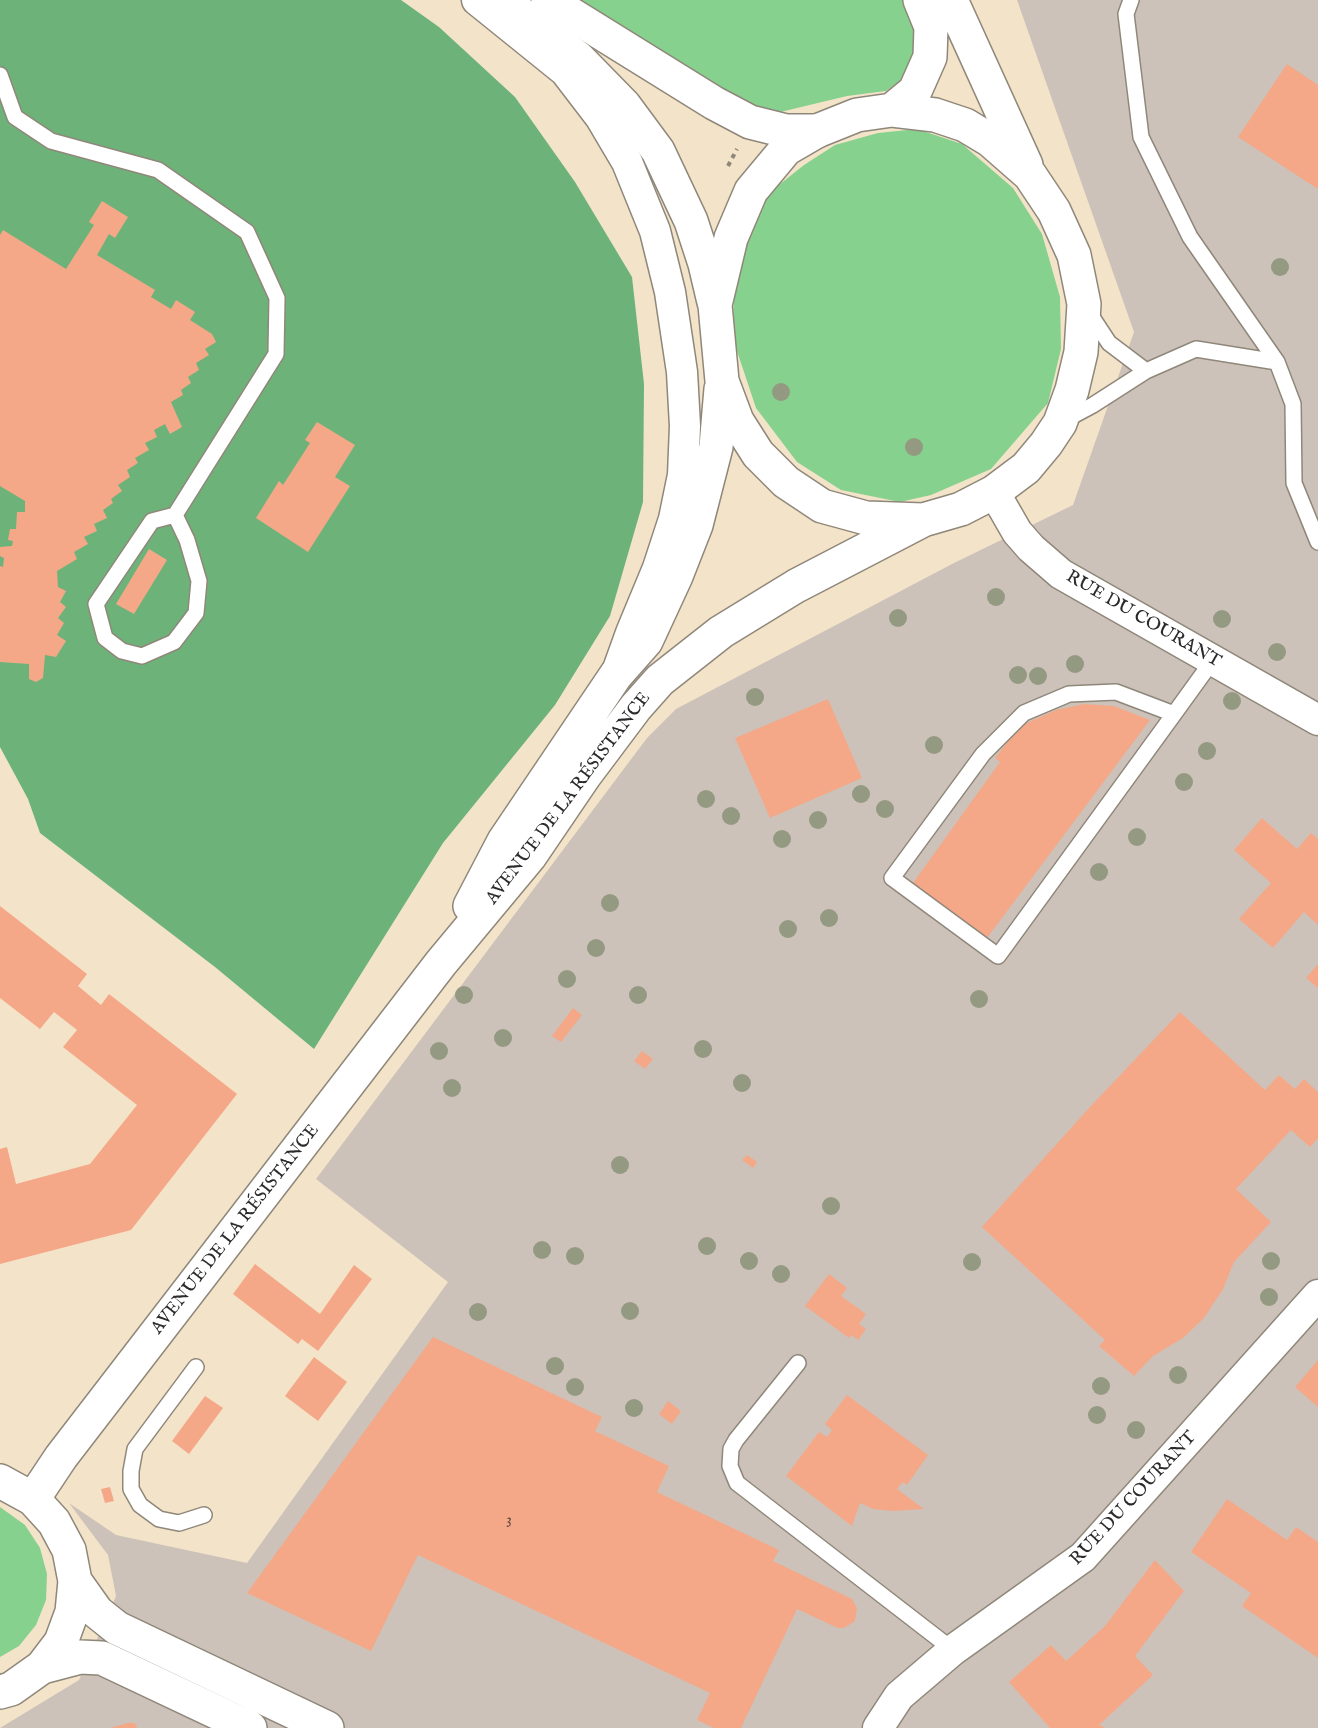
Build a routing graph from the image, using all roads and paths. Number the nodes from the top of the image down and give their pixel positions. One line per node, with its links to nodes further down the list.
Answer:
1 (477, 0): 22 (street, AVENUE DE LA RÉSISTANCE)
2 (503, 0): 12 (main road)
3 (548, 0): 9 (main road)
4 (920, 0): 8 (main road)
5 (951, 0): 10 (main road)
6 (1131, 0): 13 (lane)
7 (0, 75): 18 (lane)
8 (892, 110): 9 (main road); 10 (main road)
9 (818, 131): 12 (main road)
10 (1030, 174): 11 (main road)
11 (1084, 304): 14 (lane); 16 (main road)
12 (715, 305): 15 (main road)
13 (1277, 362): 14 (lane); 20 (lane)
14 (1146, 371): 16 (lane)
15 (722, 381): 19 (main road); 22 (main road, AVENUE DE LA RÉSISTANCE)
16 (1060, 423): 17 (main road)
17 (994, 492): 19 (main road); 21 (street, RUE DU COURANT)
18 (175, 515): 18 (lane)
19 (923, 520): 25 (main road, AVENUE DE LA RÉSISTANCE)
20 (1318, 542)
21 (1213, 660): 23 (lane); 24 (street, RUE DU COURANT)
22 (616, 675): 25 (main road, AVENUE DE LA RÉSISTANCE)
23 (1174, 714): 23 (lane)
24 (1318, 720)
25 (441, 963): 30 (main road, AVENUE DE LA RÉSISTANCE)
26 (1318, 1295): 33 (street, RUE DU COURANT)
27 (798, 1363): 33 (lane)
28 (196, 1367): 31 (lane)
29 (0, 1480): 30 (main road)
30 (33, 1499): 32 (main road)
31 (204, 1515)
32 (75, 1581): 34 (main road); 37 (main road)
33 (953, 1650): 38 (street, RUE DU COURANT)
34 (42, 1667): 35 (main road); 36 (main road)
35 (0, 1692)
36 (250, 1728)
37 (327, 1728)
38 (878, 1728)

